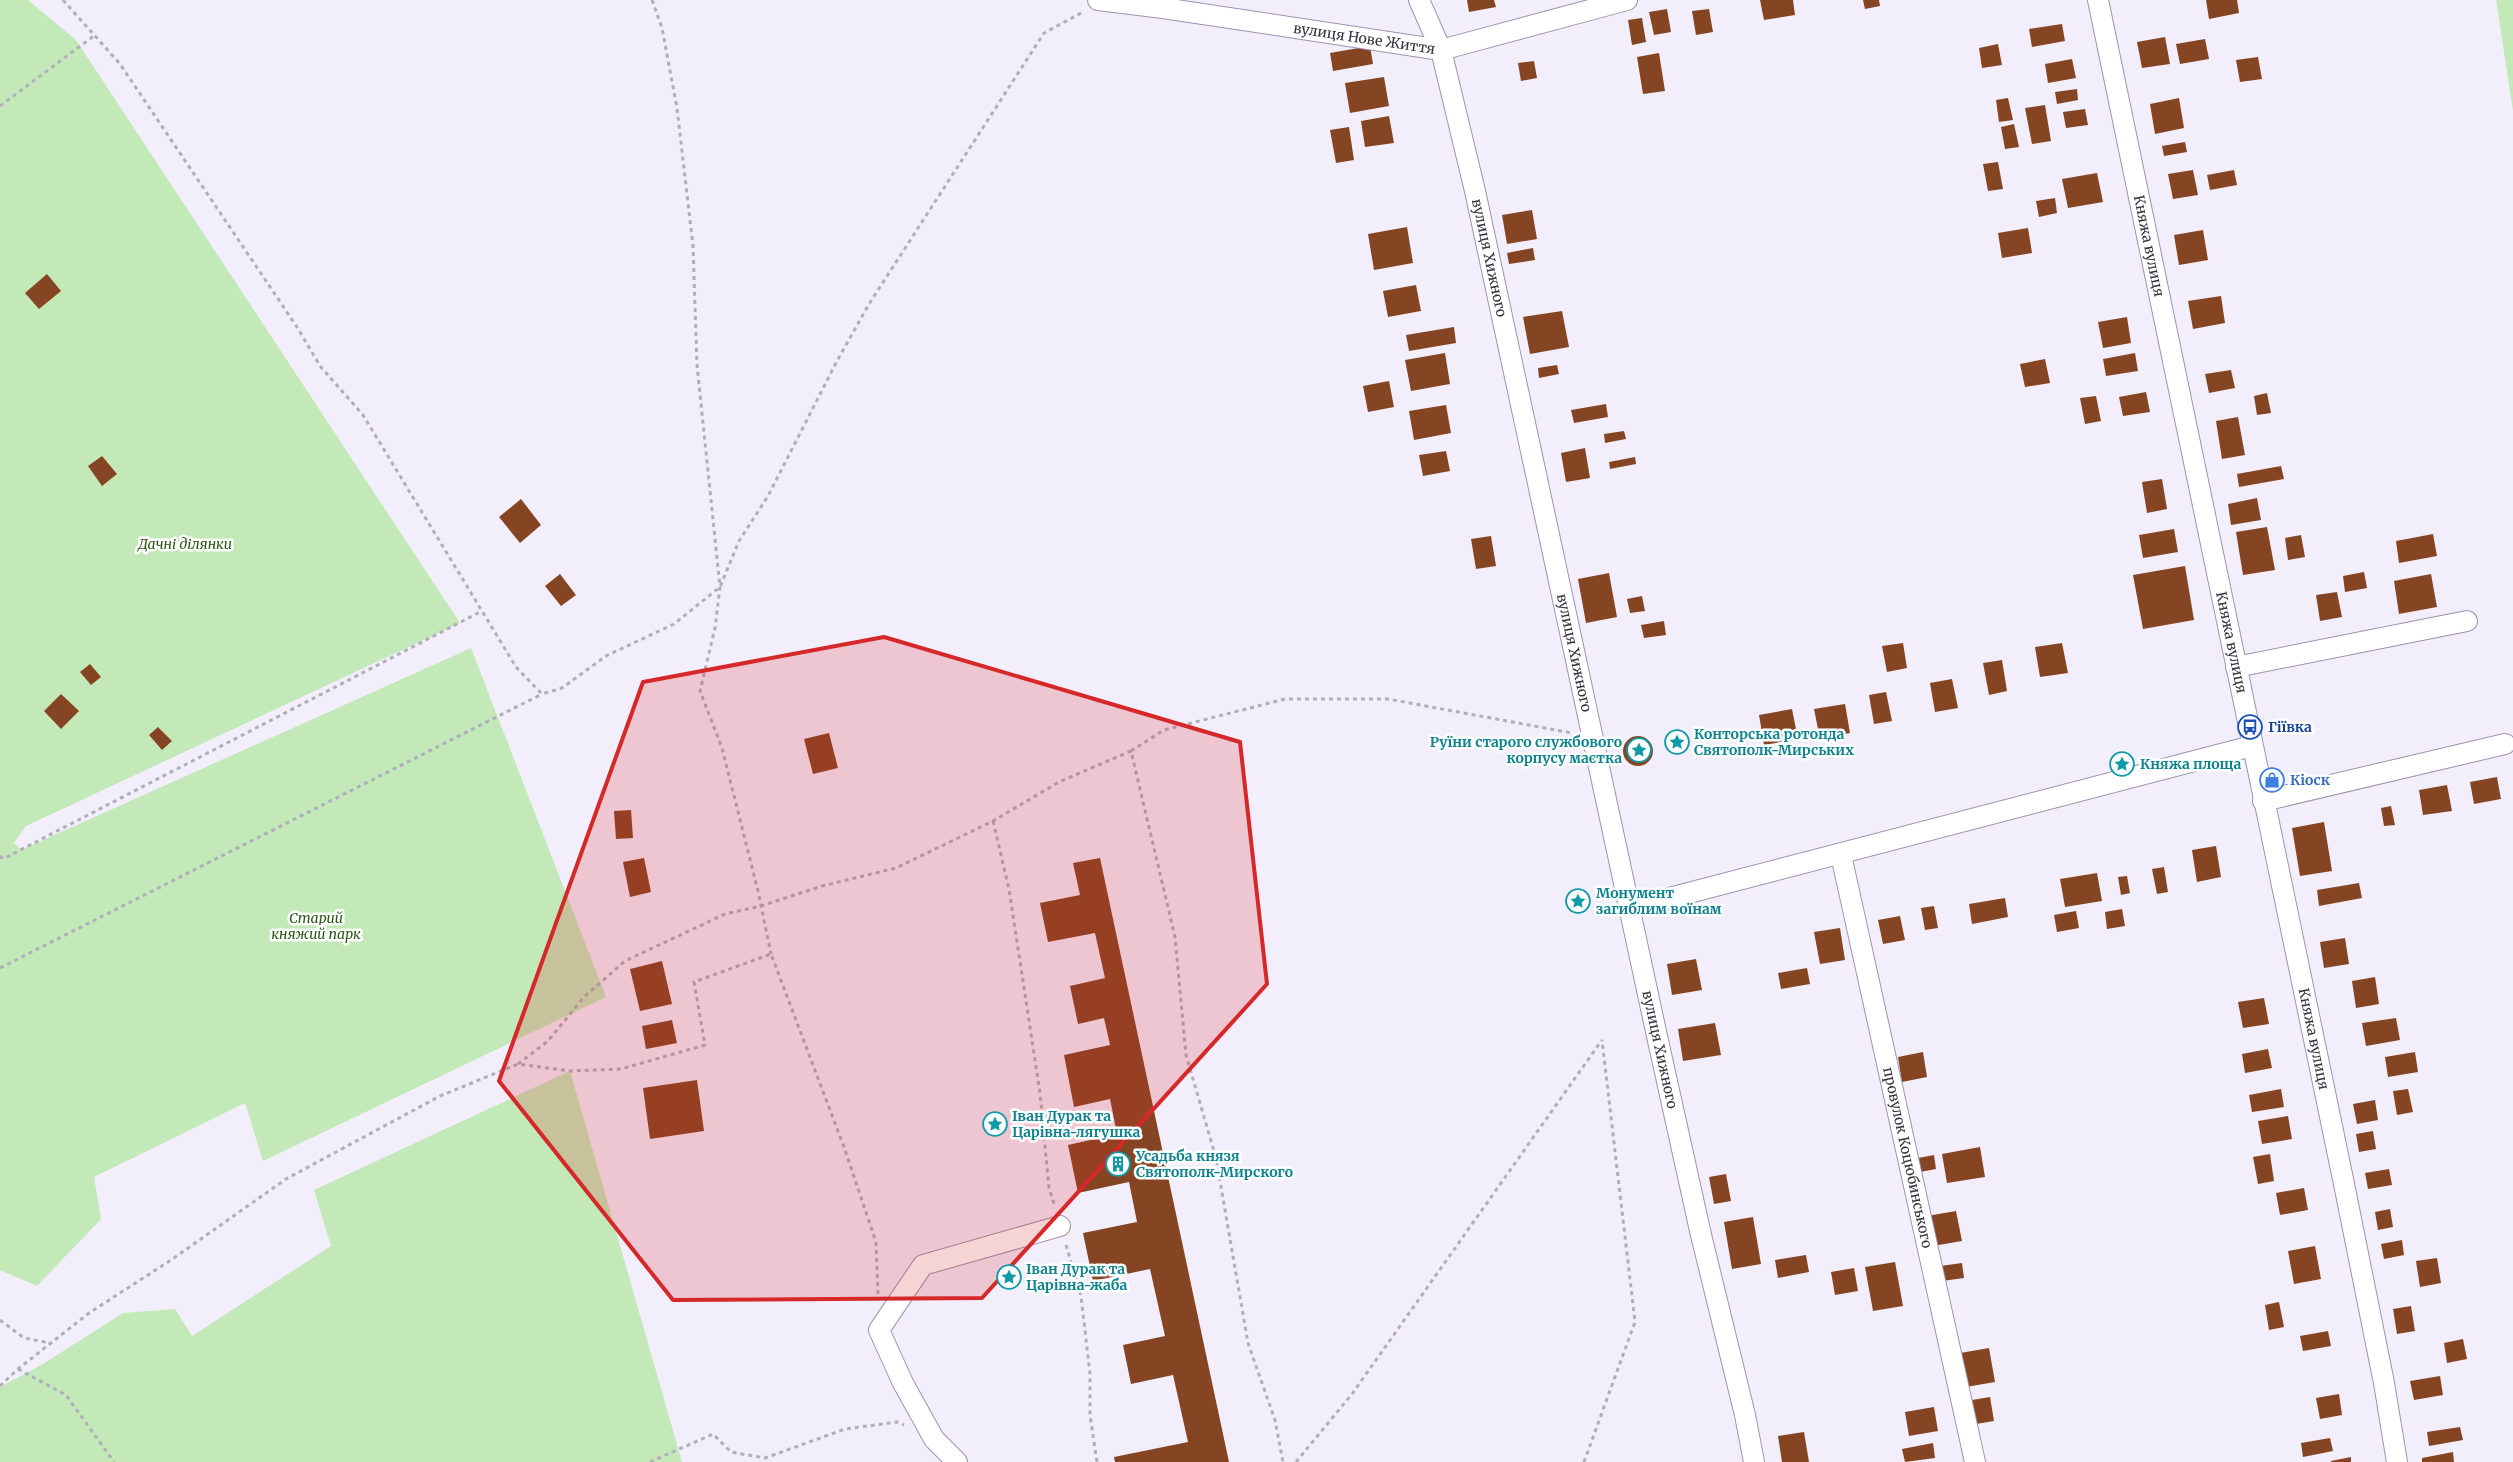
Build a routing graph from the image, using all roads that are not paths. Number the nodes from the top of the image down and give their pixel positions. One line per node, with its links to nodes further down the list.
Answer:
1 (1098, 0): 5 (street, вулиця Нове Життя)
2 (1419, 0): 6 (street, вулиця Хижного)
3 (1627, 0): 6 (street, вулиця Нове Життя)
4 (2098, 0): 8 (street, Княжа вулиця)
5 (1103, 1): 6 (street, вулиця Нове Життя)
6 (1442, 50): 13 (street, вулиця Хижного)
7 (2467, 621): 8 (street)
8 (2236, 667): 10 (street, Княжа вулиця)
9 (2505, 744): 11 (street)
10 (2252, 746): 11 (street, Княжа вулиця); 12 (street)
11 (2263, 801): 18 (street, Княжа вулиця)
12 (1841, 854): 13 (street); 17 (street, провулок Коцюбинського)
13 (1631, 908): 16 (street, вулиця Хижного)
14 (1060, 1226): 15 (street)
15 (956, 1462)
16 (1754, 1462)
17 (1975, 1462)
18 (2397, 1462)

